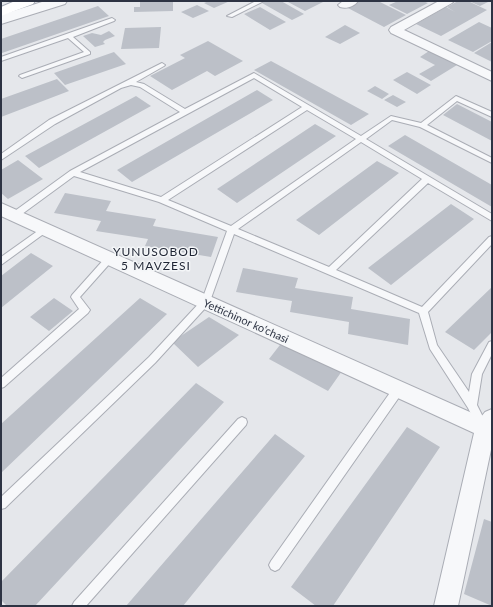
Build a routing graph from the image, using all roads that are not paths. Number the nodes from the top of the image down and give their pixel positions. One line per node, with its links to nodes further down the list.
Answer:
1 (14, 1): 6 (main road)
2 (28, 1): 7 (main road)
3 (60, 1): 9 (street)
4 (261, 1): 8 (lane)
5 (448, 1): 15 (street)
6 (1, 5)
7 (1, 12)
8 (230, 16)
9 (1, 20)
10 (112, 20): 11 (lane)
11 (69, 36): 12 (lane); 14 (lane)
12 (1, 59)
13 (162, 65): 16 (lane)
14 (22, 76)
15 (492, 77)
16 (130, 83): 18 (lane); 22 (lane)
17 (306, 107): 18 (lane); 21 (lane); 26 (lane)
18 (185, 112): 24 (lane)
19 (492, 115): 20 (lane)
20 (422, 125): 21 (lane); 23 (lane)
21 (359, 139): 25 (lane); 30 (lane)
22 (1, 158)
23 (492, 161)
24 (73, 173): 26 (lane); 27 (lane)
25 (427, 179): 28 (lane); 34 (lane)
26 (162, 200): 30 (lane)
27 (8, 212): 29 (street, Yettichinor ko‘chasi)
28 (492, 218)
29 (46, 228): 32 (street, Yettichinor ko‘chasi); 33 (lane)
30 (231, 230): 34 (lane); 35 (lane)
31 (492, 238): 36 (lane)
32 (109, 259): 35 (street, Yettichinor ko‘chasi); 38 (lane)
33 (1, 262)
34 (330, 271): 36 (lane)
35 (206, 302): 39 (street, Yettichinor ko‘chasi); 43 (lane)
36 (423, 310): 40 (lane)
37 (492, 345): 40 (lane)
38 (1, 384)
39 (398, 390): 42 (street, Yettichinor ko‘chasi); 44 (lane)
40 (472, 405): 42 (lane)
41 (242, 422): 45 (lane)
42 (490, 426): 46 (street)
43 (1, 504)
44 (275, 566)
45 (78, 606)
46 (446, 606)

